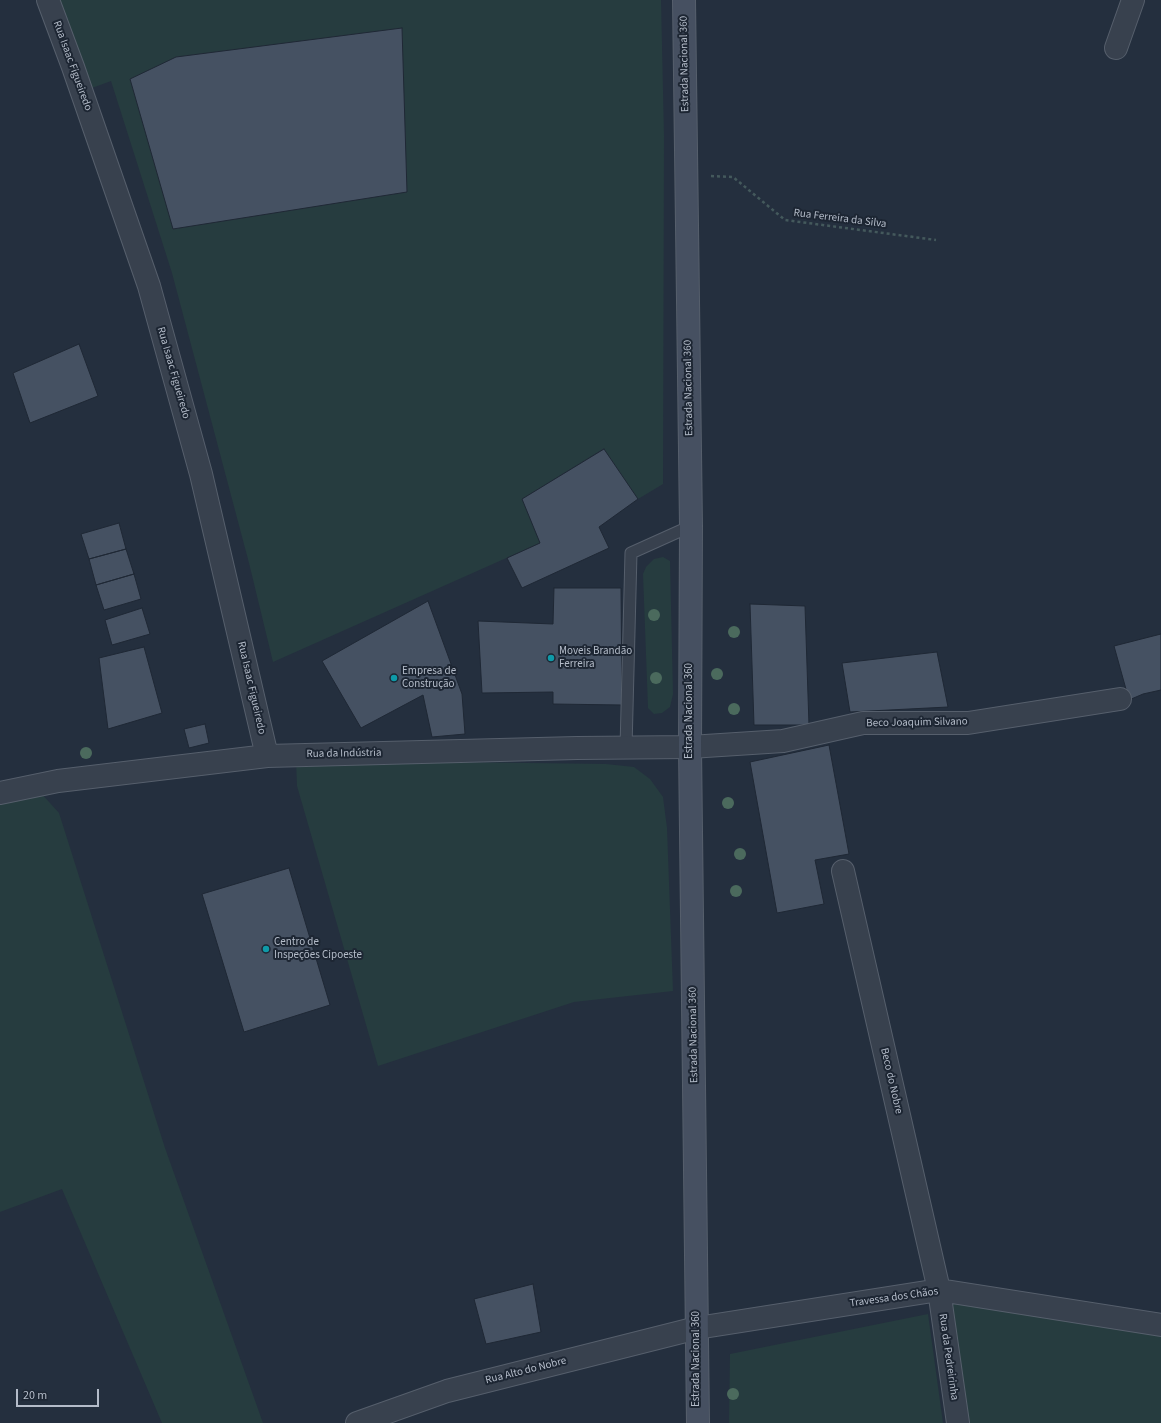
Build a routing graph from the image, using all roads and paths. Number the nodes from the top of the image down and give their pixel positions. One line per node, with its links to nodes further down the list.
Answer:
1 (48, 0): 11 (street, Rua Isaac Figueiredo)
2 (684, 0): 5 (main road, Estrada Nacional 360)
3 (1132, 0): 4 (street)
4 (1116, 48)
5 (686, 175): 6 (path, Rua Ferreira da Silva); 7 (main road, Estrada Nacional 360)
6 (936, 240)
7 (691, 526): 9 (main road, Estrada Nacional 360); 10 (lane)
8 (1120, 699): 9 (street, Beco Joaquim Silvano)
9 (690, 747): 10 (street, Rua da Indústria); 16 (main road, Estrada Nacional 360)
10 (626, 748): 11 (street, Rua da Indústria)
11 (267, 756): 12 (street, Rua da Indústria)
12 (0, 793)
13 (843, 871): 14 (street, Beco do Nobre)
14 (939, 1290): 15 (street, Travessa dos Chãos); 16 (street, Travessa dos Chãos); 19 (street, Rua da Pedreirinha)
15 (1161, 1325)
16 (697, 1328): 17 (street, Rua Alto do Nobre); 18 (main road, Estrada Nacional 360)
17 (357, 1423)
18 (698, 1423)
19 (958, 1423)

